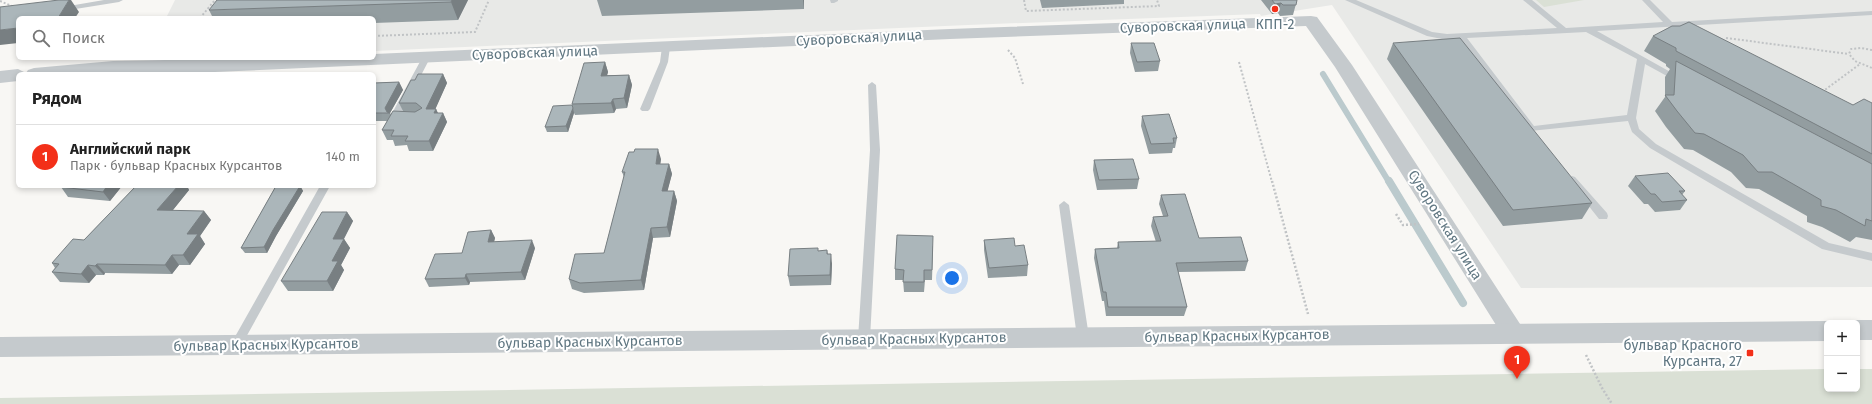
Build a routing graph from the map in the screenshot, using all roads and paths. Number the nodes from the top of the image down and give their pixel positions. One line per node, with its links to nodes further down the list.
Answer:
1 (119, 0): 11 (lane)
2 (214, 0): 13 (path)
3 (489, 0): 19 (path)
4 (1024, 0): 5 (path)
5 (1157, 0)
6 (1348, 0): 20 (lane)
7 (1527, 0): 17 (lane)
8 (1646, 0): 15 (lane)
9 (0, 1): 10 (path)
10 (14, 8)
11 (51, 11)
12 (1872, 13): 14 (lane)
13 (202, 16)
14 (1687, 24): 15 (lane); 21 (lane)
15 (1670, 25): 16 (lane)
16 (1587, 29): 17 (lane); 26 (lane)
17 (1565, 31): 20 (lane)
18 (1006, 32): 22 (street, Суворовская улица); 36 (path); 54 (street, Суворовская улица)
19 (376, 36)
20 (1461, 36): 42 (lane)
21 (1712, 36): 24 (path)
22 (666, 47): 25 (street, Суворовская улица); 40 (lane)
23 (1872, 50): 24 (path)
24 (1849, 54): 31 (path)
25 (426, 58): 28 (street, Суворовская улица); 41 (lane)
26 (1641, 59): 38 (lane); 42 (lane)
27 (373, 60): 29 (street, Суворовская улица)
28 (376, 60)
29 (112, 62): 33 (street, Суворовская улица)
30 (1239, 62): 50 (path)
31 (1860, 64): 32 (path); 39 (path)
32 (1872, 68)
33 (47, 72)
34 (16, 76): 35 (street)
35 (0, 77)
36 (1023, 84)
37 (872, 85): 56 (lane)
38 (1690, 86)
39 (1821, 92)
40 (645, 109)
41 (414, 117)
42 (1631, 118): 49 (lane)
43 (1568, 173): 47 (lane)
44 (324, 188): 57 (lane)
45 (1064, 204): 55 (lane)
46 (1396, 214): 48 (path)
47 (1602, 216)
48 (1411, 225)
49 (1872, 257)
50 (1310, 321)
51 (1860, 330): 52 (street)
52 (1872, 330)
53 (1824, 331): 54 (street, бульвар Красных Курсантов)
54 (1514, 334): 55 (street, бульвар Красных Курсантов)
55 (1083, 337): 56 (street, бульвар Красных Курсантов)
56 (864, 339): 57 (street, бульвар Красных Курсантов)
57 (236, 345): 58 (street, бульвар Красных Курсантов)
58 (0, 347)
59 (1590, 361): 60 (path)
60 (1612, 404)

